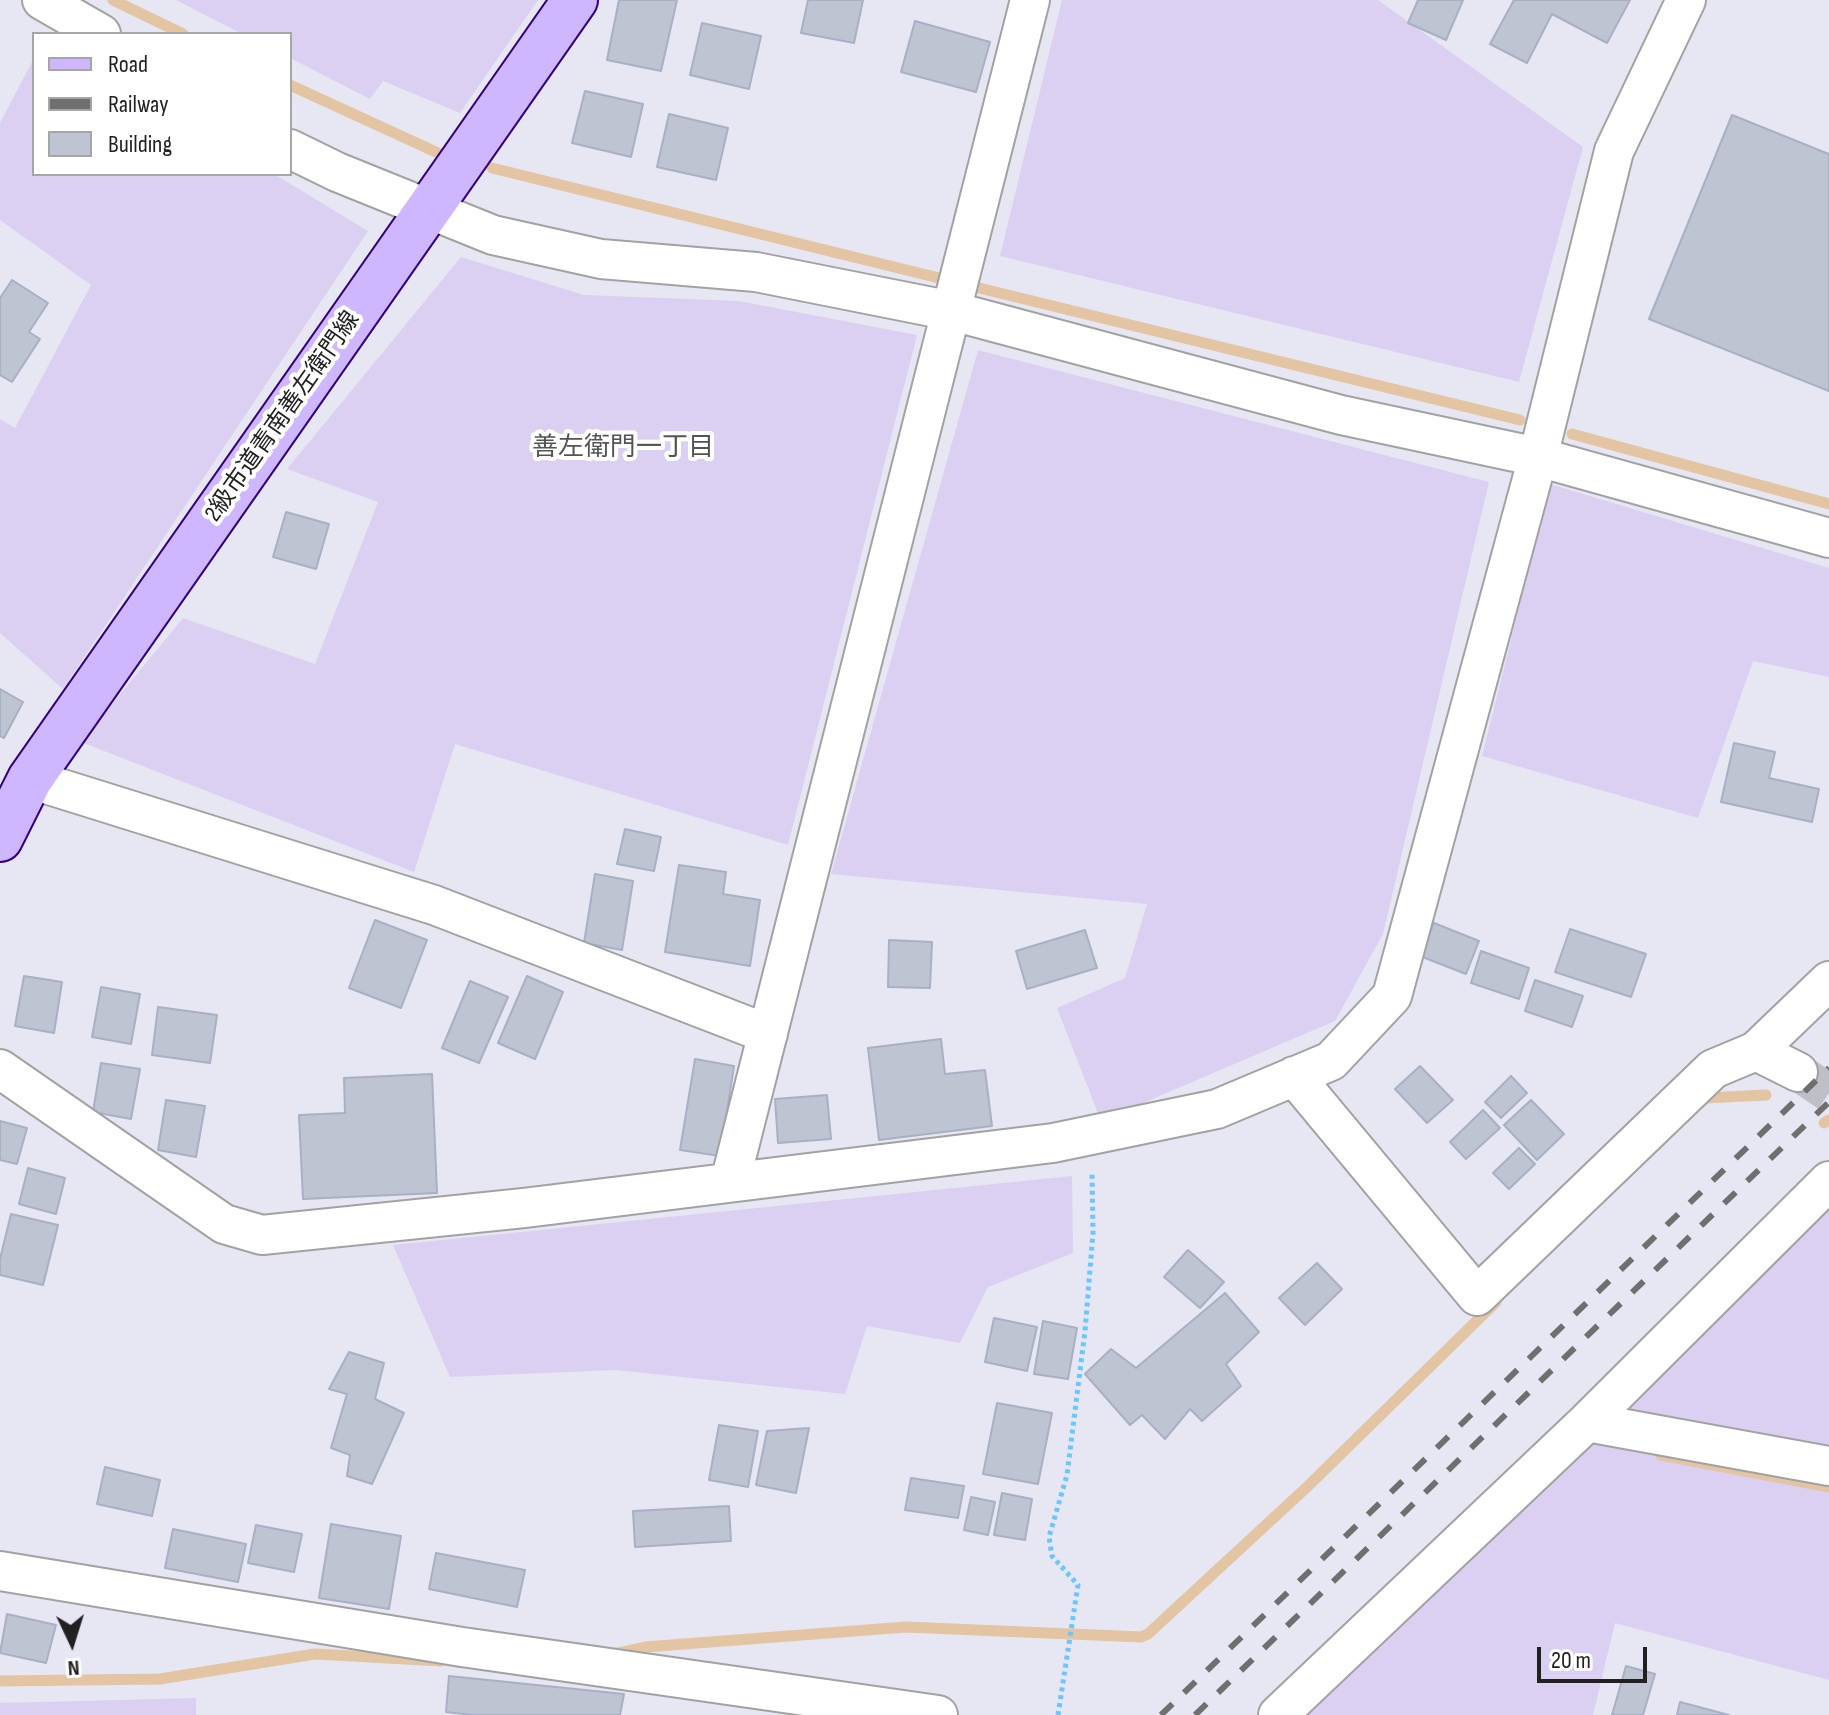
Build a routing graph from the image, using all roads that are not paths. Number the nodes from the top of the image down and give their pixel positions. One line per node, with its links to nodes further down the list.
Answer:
1 (42, 0): 5 (street)
2 (575, 0): 7 (street, 2級市道青南善左衛門線)
3 (1030, 0): 8 (street)
4 (1686, 0): 9 (street)
5 (98, 32)
6 (292, 150): 7 (street)
7 (429, 208): 8 (street); 11 (street, 2級市道青南善左衛門線)
8 (952, 311): 9 (street); 14 (street)
9 (1538, 457): 10 (street); 18 (street)
10 (1829, 538)
11 (30, 779): 12 (street, 2級市道青南善左衛門線); 14 (street)
12 (0, 839)
13 (1829, 981): 15 (street)
14 (768, 1034): 20 (street)
15 (1756, 1051): 17 (street); 18 (street)
16 (0, 1069): 20 (street)
17 (1798, 1072)
18 (1294, 1076): 20 (street)
19 (1829, 1181): 21 (street)
20 (730, 1182)
21 (1587, 1422): 22 (street); 25 (street)
22 (1829, 1466)
23 (0, 1571): 24 (street)
24 (938, 1715)
25 (1278, 1715)

